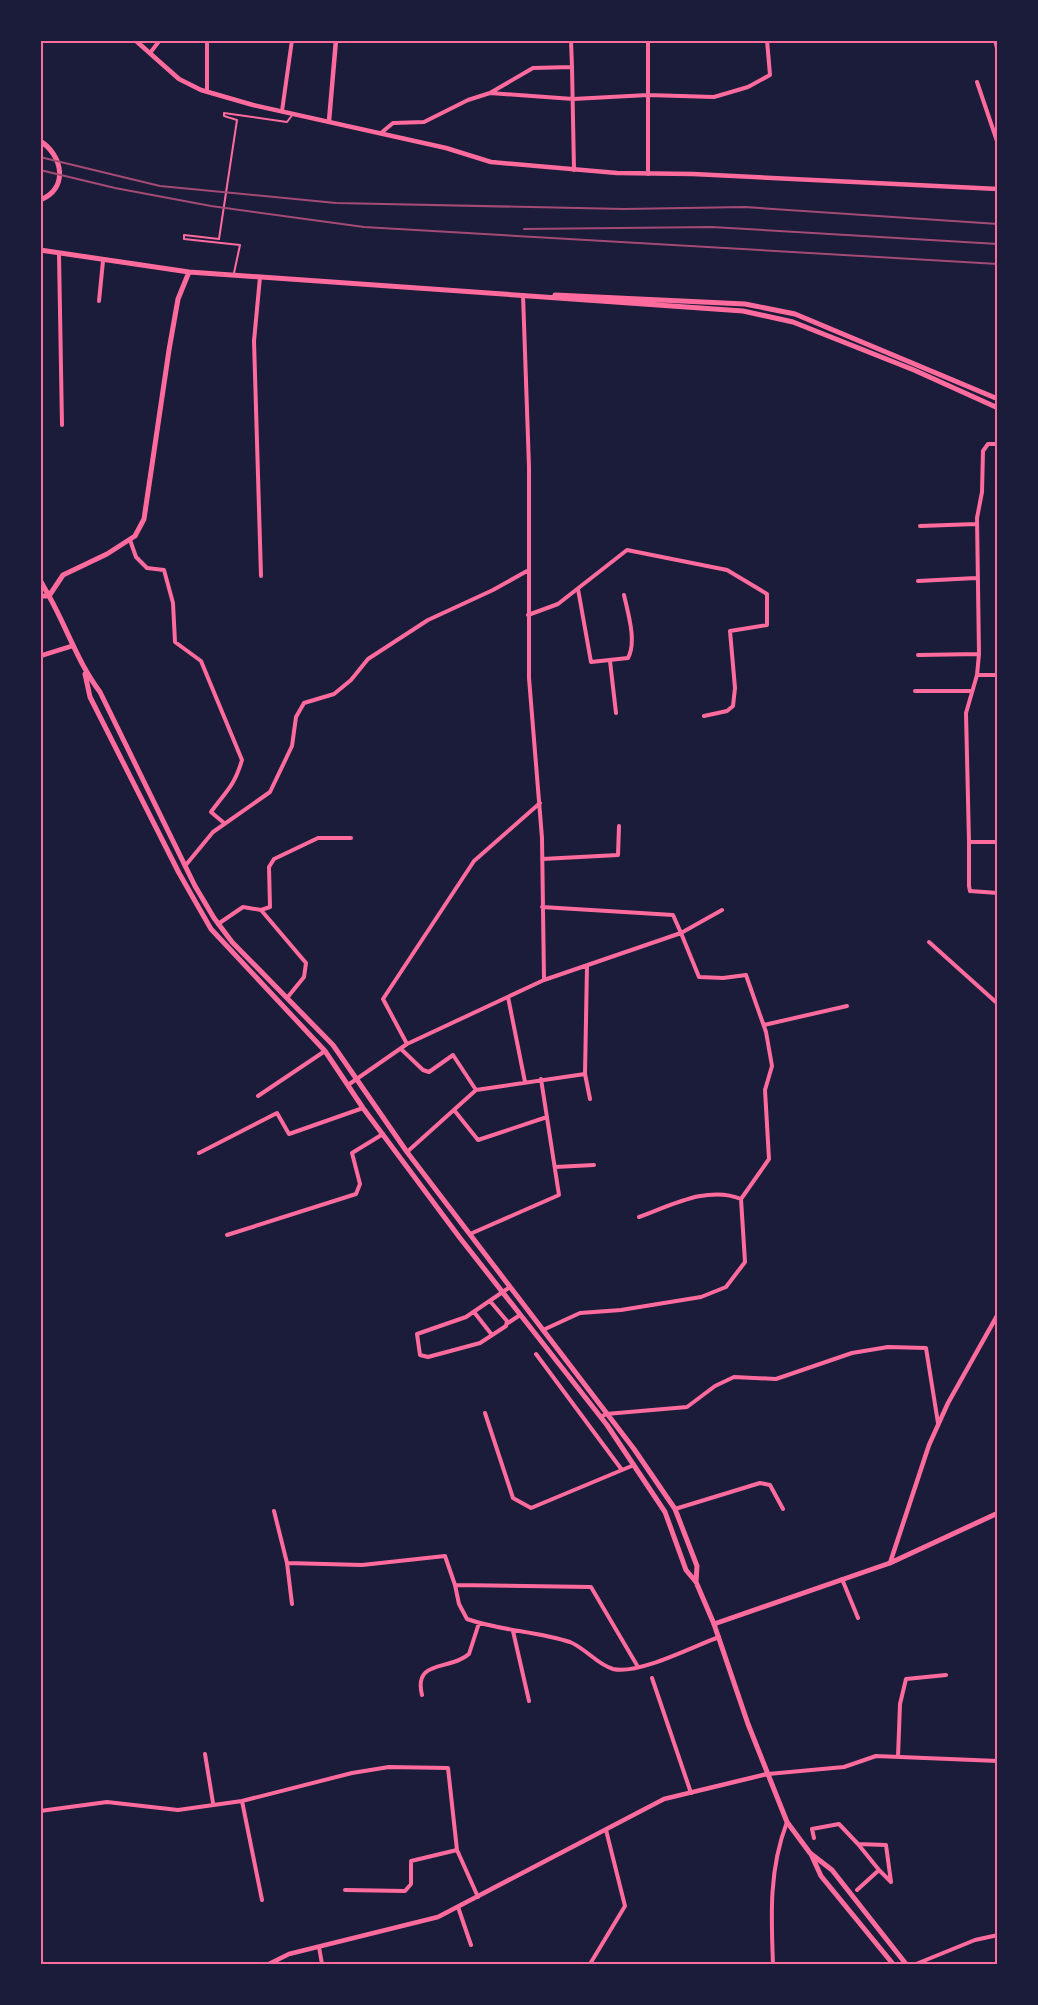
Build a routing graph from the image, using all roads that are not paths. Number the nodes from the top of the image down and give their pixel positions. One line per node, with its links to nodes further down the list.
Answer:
1 (135, 40): 11 (street)
2 (160, 40): 11 (street)
3 (207, 40): 14 (street)
4 (292, 40): 18 (street)
5 (336, 40): 20 (street)
6 (571, 40): 12 (street)
7 (648, 40): 16 (street)
8 (767, 40): 16 (street)
9 (995, 40): 10 (street)
10 (998, 52)
11 (150, 53): 14 (street)
12 (573, 67): 15 (street); 17 (street)
13 (977, 82): 23 (street)
14 (207, 92): 18 (street)
15 (490, 93): 17 (street); 21 (street)
16 (648, 95): 17 (street); 25 (street)
17 (573, 99): 24 (street)
18 (282, 111): 19 (street)
19 (294, 113): 20 (street); 32 (street)
20 (329, 121): 21 (street)
21 (381, 133): 24 (street)
22 (40, 141): 27 (main road)
23 (998, 144)
24 (574, 170): 25 (street)
25 (648, 174): 26 (street)
26 (998, 189)
27 (40, 200)
28 (40, 250): 29 (main road)
29 (60, 254): 30 (main road); 38 (street)
30 (104, 261): 31 (main road); 35 (street)
31 (189, 272): 32 (main road); 42 (main road)
32 (233, 276): 33 (main road)
33 (260, 277): 34 (main road); 44 (street)
34 (523, 295): 36 (main road); 37 (main road); 43 (street)
35 (99, 301)
36 (998, 399)
37 (998, 408)
38 (62, 425)
39 (998, 444): 40 (street)
40 (976, 524): 41 (street); 45 (street)
41 (920, 526)
42 (130, 540): 51 (main road); 68 (street)
43 (527, 571): 52 (street); 68 (street)
44 (261, 576)
45 (976, 578): 47 (street); 54 (street)
46 (40, 580): 51 (main road)
47 (918, 581)
48 (578, 589): 52 (street); 57 (street); 64 (street)
49 (624, 595): 57 (street)
50 (40, 596): 51 (main road)
51 (49, 596): 53 (main road)
52 (528, 615): 65 (street)
53 (72, 646): 56 (street); 58 (main road)
54 (979, 654): 55 (street); 59 (street)
55 (918, 655)
56 (40, 656)
57 (610, 661): 63 (street)
58 (85, 672): 66 (main road); 67 (main road)
59 (977, 675): 60 (street); 62 (street)
60 (998, 675)
61 (915, 691): 62 (street)
62 (972, 691): 71 (street)
63 (615, 713)
64 (704, 716)
65 (540, 803): 73 (street); 89 (street)
66 (158, 810): 67 (main road); 74 (main road)
67 (150, 814): 91 (main road)
68 (224, 824): 74 (street)
69 (619, 826): 73 (street)
70 (351, 838): 77 (street)
71 (969, 842): 72 (street); 75 (street)
72 (998, 842)
73 (542, 859): 76 (street)
74 (185, 866): 79 (main road)
75 (998, 893)
76 (542, 907): 80 (street); 83 (street)
77 (261, 910): 79 (street); 85 (street)
78 (722, 910): 80 (street)
79 (218, 924): 85 (main road)
80 (681, 933): 82 (street); 88 (street)
81 (929, 942): 86 (street)
82 (587, 965): 83 (street); 92 (street)
83 (544, 980): 84 (street)
84 (508, 996): 89 (street); 95 (street)
85 (287, 998): 93 (main road)
86 (998, 1004)
87 (847, 1006): 88 (street)
88 (764, 1025): 108 (street)
89 (407, 1044): 90 (street)
90 (401, 1048): 93 (street); 97 (street)
91 (325, 1051): 96 (main road); 98 (street)
92 (585, 1074): 94 (street); 99 (street)
93 (357, 1078): 96 (street); 104 (main road)
94 (541, 1079): 95 (street); 102 (street)
95 (525, 1082): 97 (street)
96 (348, 1085): 100 (main road)
97 (476, 1090): 101 (street)
98 (258, 1096)
99 (590, 1099)
100 (363, 1108): 103 (main road); 105 (street)
101 (454, 1110): 102 (street); 104 (street)
102 (547, 1117): 107 (street)
103 (384, 1134): 110 (street); 113 (main road)
104 (407, 1152): 111 (main road)
105 (199, 1153)
106 (594, 1165): 107 (street)
107 (555, 1167): 111 (street)
108 (741, 1199): 109 (street); 119 (street)
109 (639, 1217)
110 (227, 1235)
111 (469, 1235): 112 (main road)
112 (510, 1287): 113 (street); 119 (main road)
113 (502, 1293): 114 (street); 117 (main road)
114 (490, 1301): 115 (street); 118 (street)
115 (474, 1312): 120 (street); 120 (street)
116 (998, 1314): 124 (street)
117 (520, 1315): 118 (street); 123 (main road)
118 (507, 1324): 120 (street)
119 (543, 1330): 123 (main road)
120 (492, 1335)
121 (536, 1354): 126 (street)
122 (485, 1413): 126 (street)
123 (603, 1416): 124 (street); 125 (main road); 127 (main road)
124 (939, 1424): 132 (street)
125 (635, 1465): 126 (street); 134 (main road)
126 (622, 1470)
127 (675, 1509): 128 (street); 134 (main road)
128 (783, 1509)
129 (274, 1511): 131 (street)
130 (998, 1513): 132 (main road)
131 (287, 1563): 135 (street); 136 (street)
132 (890, 1563): 133 (main road)
133 (842, 1578): 137 (street); 139 (main road)
134 (696, 1582): 139 (main road)
135 (455, 1585): 138 (street); 142 (street)
136 (292, 1604)
137 (858, 1618)
138 (479, 1623): 140 (street); 145 (street)
139 (714, 1624): 141 (main road)
140 (513, 1631): 142 (street); 146 (street)
141 (719, 1637): 142 (street); 150 (main road)
142 (638, 1667)
143 (946, 1675): 148 (street)
144 (652, 1678): 151 (street)
145 (423, 1695)
146 (529, 1701)
147 (205, 1754): 153 (street)
148 (898, 1757): 149 (street); 150 (street)
149 (998, 1761)
150 (767, 1774): 151 (street); 155 (main road)
151 (690, 1793): 156 (street)
152 (242, 1802): 153 (street); 159 (street); 165 (street)
153 (213, 1803): 154 (street)
154 (40, 1811)
155 (787, 1822): 160 (main road); 173 (street)
156 (606, 1830): 164 (street); 172 (street)
157 (814, 1838): 158 (street)
158 (858, 1844): 161 (street); 161 (street)
159 (457, 1850): 162 (street); 164 (street)
160 (810, 1853): 174 (main road); 175 (main road)
161 (879, 1870): 163 (street)
162 (345, 1890)
163 (857, 1890)
164 (478, 1897): 166 (street)
165 (262, 1900)
166 (458, 1907): 168 (street); 169 (street)
167 (998, 1935): 176 (street)
168 (471, 1945)
169 (319, 1947): 170 (street); 171 (street)
170 (268, 1965)
171 (322, 1965)
172 (590, 1965)
173 (773, 1965)
174 (893, 1965)
175 (906, 1965)
176 (916, 1965)

